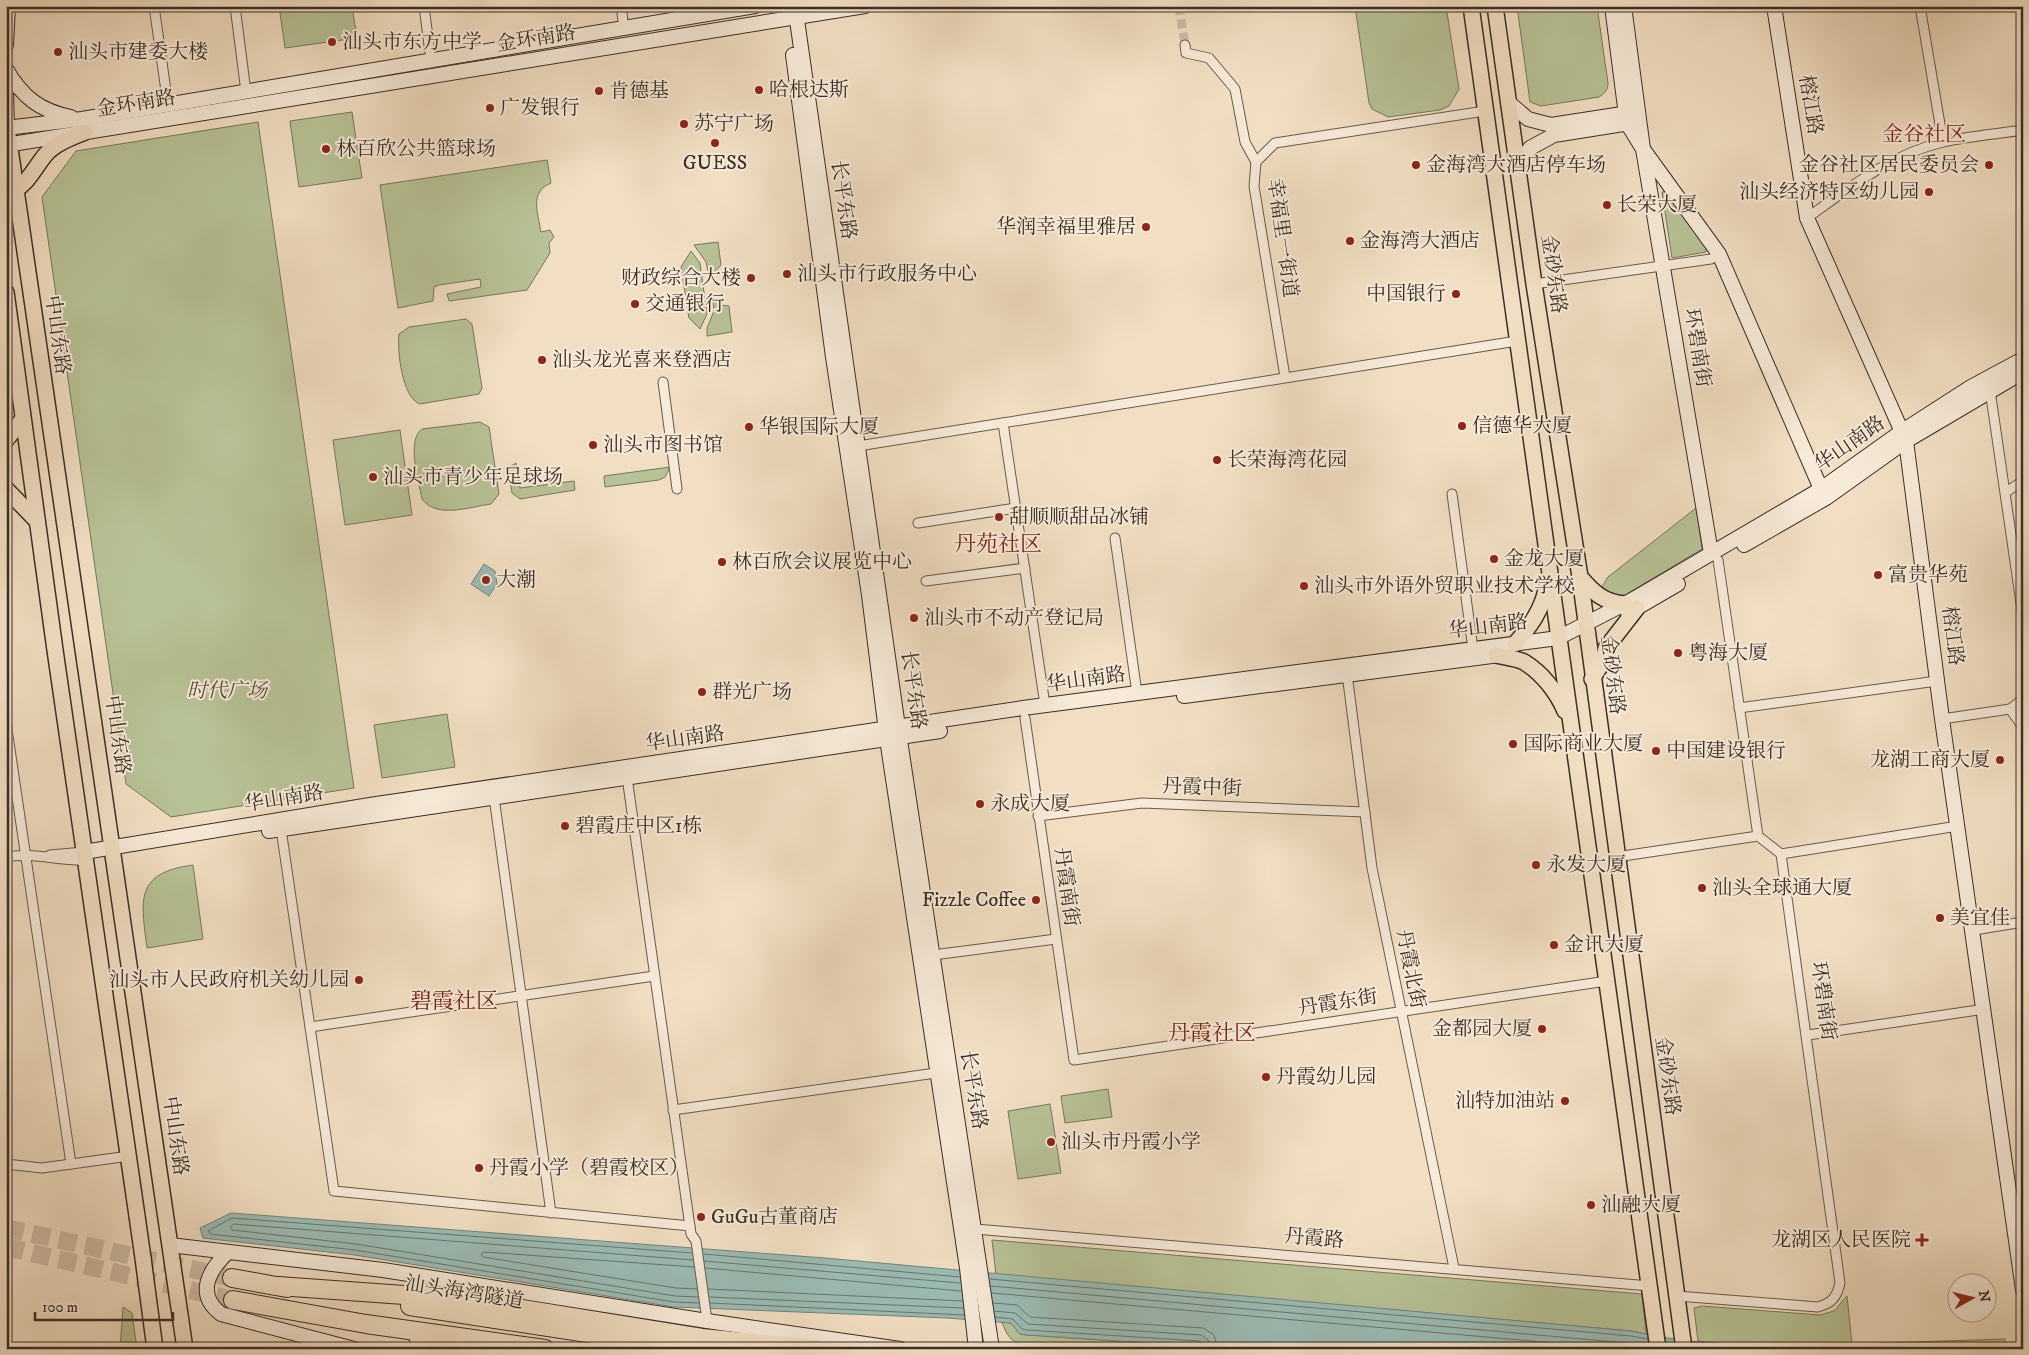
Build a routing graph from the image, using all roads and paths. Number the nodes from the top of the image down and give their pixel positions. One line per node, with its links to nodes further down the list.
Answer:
1 (8, 6): 16 (street)
2 (154, 6): 23 (street)
3 (235, 6): 21 (street)
4 (424, 6): 18 (street)
5 (621, 6): 15 (street)
6 (755, 6): 15 (street, 金环南路)
7 (865, 6): 14 (street, 金环南路)
8 (1471, 6): 24 (main road)
9 (1495, 6): 22 (main road, 金砂东路)
10 (1612, 6): 25 (street, 环碧南街)
11 (1624, 6): 25 (street, 环碧南街)
12 (1774, 6): 35 (street, 榕江路)
13 (1920, 6): 29 (street)
14 (792, 12): 26 (street, 金环南路); 50 (street, 长平东路); 86 (street, 长平东路)
15 (624, 28): 18 (street, 金环南路)
16 (6, 45)
17 (1185, 45): 32 (street)
18 (431, 61): 21 (street, 金环南路)
19 (6, 69): 26 (street)
20 (6, 92): 27 (street)
21 (246, 92): 23 (street, 金环南路)
22 (1508, 102): 25 (street); 33 (main road, 金砂东路)
23 (168, 105): 26 (street, 金环南路)
24 (1485, 111): 32 (street, 幸福里一街道); 40 (main road)
25 (1633, 118): 31 (street, 环碧南街); 33 (street)
26 (84, 126): 27 (street, 金环南路); 30 (street, 金环南路); 34 (main road)
27 (7, 128): 30 (main road, 中山东路)
28 (2023, 130): 29 (street)
29 (1943, 142): 35 (street)
30 (8, 145): 34 (main road, 中山东路)
31 (1643, 149): 36 (street); 37 (street, 环碧南街)
32 (1256, 162): 43 (street, 幸福里一街道)
33 (1518, 165): 38 (main road, 金砂东路)
34 (11, 191): 94 (main road, 中山东路)
35 (1807, 218): 48 (street, 榕江路)
36 (1719, 254): 37 (street); 54 (street)
37 (1663, 266): 38 (street); 61 (street, 环碧南街)
38 (1534, 284): 64 (main road, 金砂东路)
39 (6, 292): 46 (main road)
40 (1517, 341): 43 (street); 63 (main road)
41 (2023, 359): 48 (street, 华山南路)
42 (2023, 372): 45 (street, 华山南路)
43 (1285, 378): 47 (street)
44 (663, 382): 53 (street)
45 (1990, 390): 48 (street, 华山南路); 55 (street)
46 (22, 420): 49 (main road); 58 (main road)
47 (1003, 423): 50 (street); 57 (street)
48 (1904, 436): 54 (street, 华山南路); 61 (street, 华山南路); 75 (street, 榕江路)
49 (6, 440)
50 (858, 446): 86 (street, 长平东路)
51 (2023, 481): 55 (street)
52 (6, 489): 58 (main road)
53 (678, 489)
54 (1821, 489): 61 (street, 华山南路)
55 (2006, 492): 67 (street)
56 (1452, 494): 71 (street)
57 (1016, 508): 59 (street); 62 (street)
58 (37, 521): 97 (main road)
59 (918, 523)
60 (1115, 538): 76 (street)
61 (1714, 556): 66 (street, 华山南路); 79 (street, 环碧南街)
62 (1025, 568): 65 (street); 78 (street)
63 (1549, 572): 69 (main road); 70 (main road)
64 (1580, 577): 66 (main road); 68 (main road, 金砂东路)
65 (926, 581)
66 (1631, 606): 68 (street, 华山南路); 74 (main road)
67 (2023, 617)
68 (1586, 631): 69 (street, 华山南路); 74 (main road, 金砂东路)
69 (1559, 643): 70 (street, 华山南路); 72 (street, 华山南路); 84 (main road)
70 (1515, 644): 71 (street, 华山南路)
71 (1473, 649): 76 (street, 华山南路)
72 (1496, 656): 73 (street, 华山南路); 84 (main road)
73 (1347, 674): 81 (street, 华山南路); 89 (street, 丹霞北街)
74 (1592, 679): 99 (main road, 金砂东路)
75 (1937, 681): 79 (street); 82 (street, 榕江路)
76 (1137, 693): 78 (street, 华山南路)
77 (2023, 699): 80 (street)
78 (1045, 705): 86 (street, 华山南路)
79 (1739, 708): 93 (street, 环碧南街)
80 (2010, 709): 82 (street); 85 (street)
81 (1025, 718): 86 (street, 华山南路); 90 (street, 丹霞南街)
82 (1942, 719): 91 (street, 榕江路)
83 (6, 722): 95 (street)
84 (1571, 726): 105 (main road)
85 (2023, 727)
86 (892, 733): 87 (street, 华山南路); 94 (street, 华山南路); 103 (street, 长平东路); 112 (street, 长平东路)
87 (627, 778): 88 (street, 华山南路); 104 (street)
88 (494, 798): 92 (street, 华山南路); 106 (street)
89 (1365, 812): 90 (street, 丹霞中街); 108 (street, 丹霞北街)
90 (1038, 816): 102 (street, 丹霞南街)
91 (1958, 826): 96 (street); 101 (street, 榕江路)
92 (282, 829): 94 (street, 华山南路); 109 (street)
93 (1758, 836): 96 (street); 99 (street)
94 (114, 852): 97 (street, 华山南路); 120 (main road, 中山东路)
95 (26, 854): 97 (street); 98 (street); 116 (street)
96 (1781, 854): 110 (street, 环碧南街)
97 (85, 856): 114 (main road)
98 (6, 857)
99 (1616, 857): 128 (main road, 金砂东路)
100 (2023, 922): 101 (street)
101 (1974, 930): 107 (street, 榕江路)
102 (1056, 939): 103 (street); 111 (street, 丹霞南街)
103 (933, 955): 112 (street, 长平东路)
104 (654, 976): 106 (street); 113 (street)
105 (1607, 981): 108 (street, 丹霞东街); 126 (main road)
106 (521, 996): 109 (street); 117 (street)
107 (1984, 1009): 110 (street); 127 (street, 榕江路)
108 (1400, 1011): 111 (street, 丹霞东街); 123 (street, 丹霞北街)
109 (310, 1027): 117 (street)
110 (1808, 1035): 128 (street, 环碧南街)
111 (1074, 1060)
112 (943, 1072): 113 (street); 119 (street, 长平东路); 122 (street, 长平东路)
113 (673, 1110): 118 (street)
114 (129, 1156): 116 (street); 135 (main road, bridge)
115 (6, 1164): 116 (street)
116 (71, 1164)
117 (551, 1213): 118 (street)
118 (690, 1226): 130 (street)
119 (975, 1229): 122 (street, 长平东路); 123 (street, 丹霞路)
120 (170, 1245): 121 (street); 136 (main road, 中山东路)
121 (228, 1252): 130 (street); 137 (street)
122 (974, 1268): 133 (street, 长平东路); 134 (street, 长平东路)
123 (1454, 1268): 126 (street, 丹霞路)
124 (232, 1278): 125 (highway, 汕头海湾隧道)
125 (278, 1286): 140 (highway, 汕头海湾隧道); 141 (highway)
126 (1650, 1286): 143 (main road)
127 (2023, 1290)
128 (1677, 1296): 132 (main road, 金砂东路)
129 (233, 1300): 131 (highway)
130 (706, 1317): 142 (street)
131 (366, 1324): 138 (highway); 139 (highway)
132 (1683, 1341)
133 (994, 1347)
134 (974, 1348)
135 (155, 1349)
136 (185, 1349)
137 (354, 1349)
138 (449, 1349)
139 (545, 1349)
140 (691, 1349)
141 (817, 1349)
142 (900, 1349)
143 (1658, 1349)

